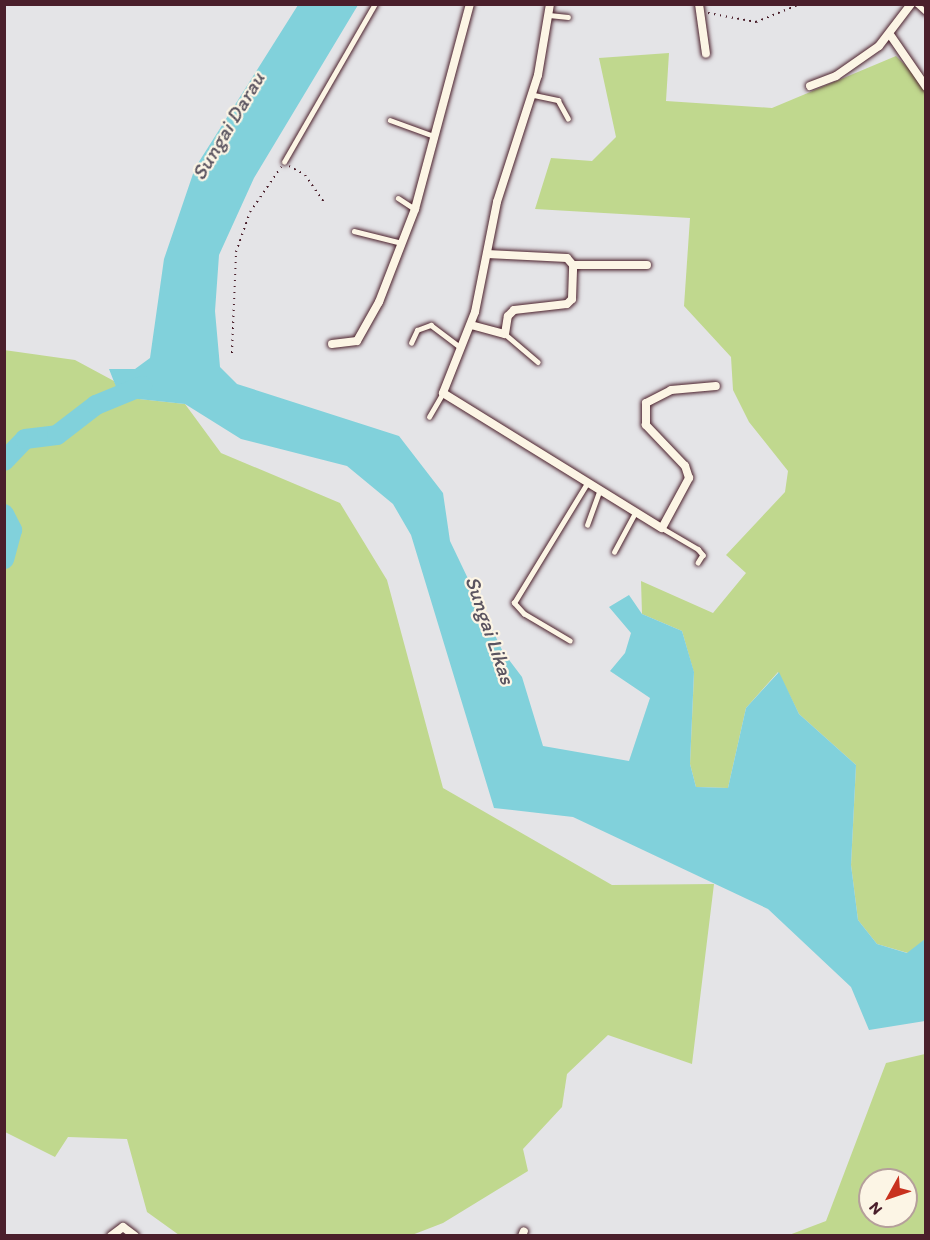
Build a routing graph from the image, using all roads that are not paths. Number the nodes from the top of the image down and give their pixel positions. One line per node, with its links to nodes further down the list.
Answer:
1 (375, 4): 18 (lane)
2 (470, 4): 17 (street)
3 (550, 4): 8 (street)
4 (911, 4): 10 (street)
5 (917, 4): 7 (lane)
6 (700, 8): 11 (street)
7 (926, 12)
8 (549, 15): 9 (lane); 14 (street)
9 (568, 17)
10 (891, 36): 12 (street); 13 (street)
11 (706, 54)
12 (810, 86)
13 (926, 87)
14 (534, 95): 15 (lane); 23 (street)
15 (568, 118)
16 (390, 120): 17 (lane)
17 (434, 136): 20 (street)
18 (284, 162)
19 (398, 198): 20 (lane)
20 (415, 209): 22 (street)
21 (354, 231): 22 (lane)
22 (402, 243): 29 (street)
23 (487, 254): 24 (street); 26 (street)
24 (573, 265): 25 (street); 27 (street)
25 (647, 265)
26 (471, 325): 27 (street); 30 (street)
27 (505, 334): 31 (lane)
28 (411, 343): 30 (lane)
29 (332, 344)
30 (460, 347): 33 (street)
31 (538, 362)
32 (716, 386): 39 (street)
33 (443, 393): 34 (lane); 35 (street)
34 (429, 417)
35 (586, 485): 36 (street); 42 (lane)
36 (599, 492): 37 (street); 38 (lane)
37 (634, 513): 39 (street); 40 (lane)
38 (587, 525)
39 (662, 528): 41 (lane)
40 (615, 552)
41 (698, 563)
42 (570, 642)
43 (111, 1236): 44 (street)
44 (135, 1236)

